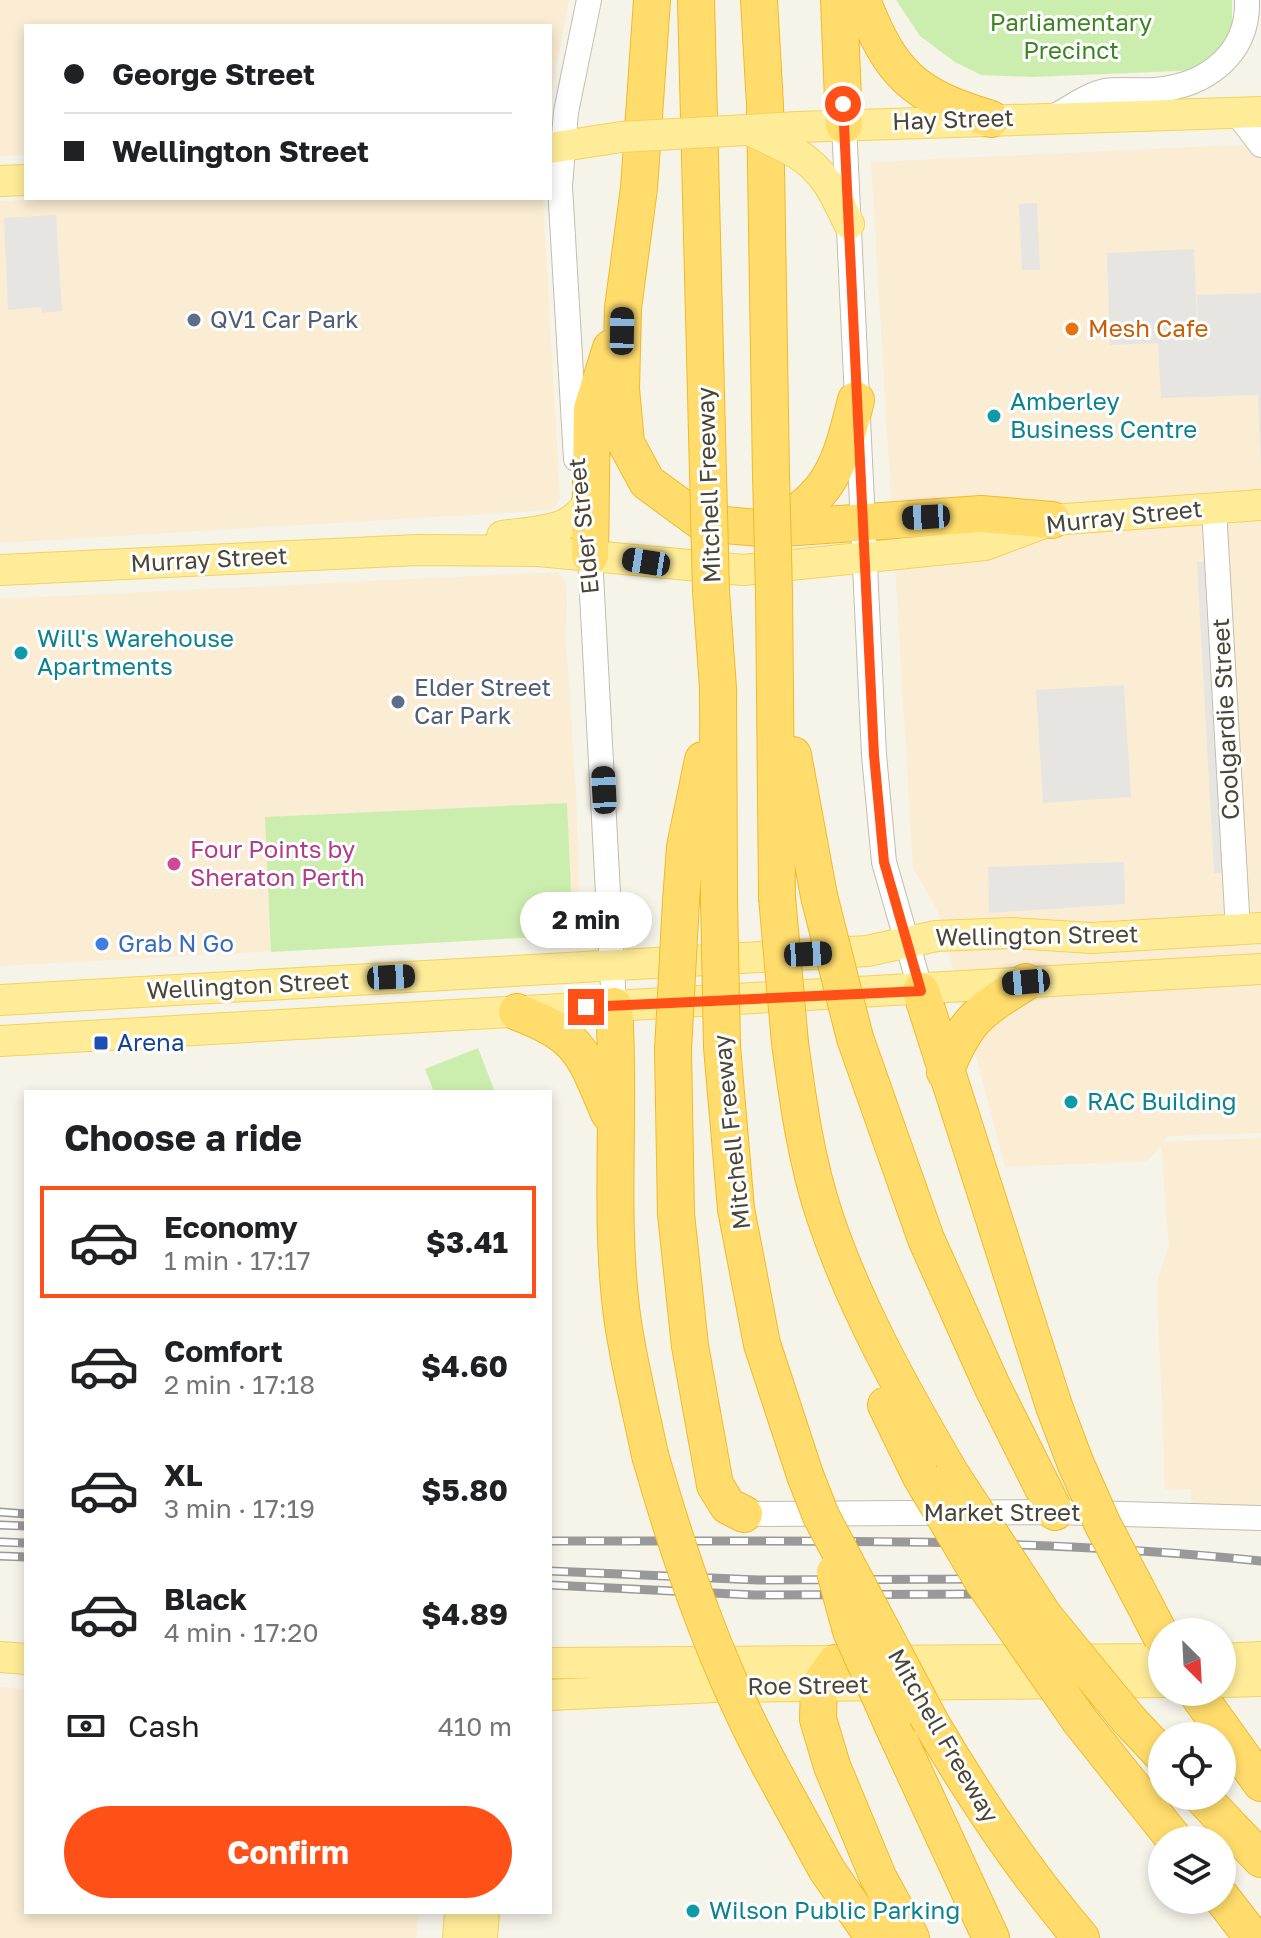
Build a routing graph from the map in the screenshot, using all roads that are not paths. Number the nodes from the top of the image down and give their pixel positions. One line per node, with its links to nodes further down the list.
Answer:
1 (589, 0): 14 (street, Elder Street)
2 (652, 0): 18 (highway)
3 (696, 0): 31 (highway, Mitchell Freeway, bridge)
4 (759, 0): 30 (highway, bridge)
5 (839, 0): 11 (highway)
6 (862, 0): 10 (highway)
7 (1247, 0): 9 (street)
8 (1248, 112): 9 (main road, Hay Street); 13 (street)
9 (1055, 116): 10 (main road, Hay Street)
10 (991, 119): 11 (main road, Hay Street)
11 (844, 125): 12 (main road, Hay Street); 17 (street)
12 (797, 140): 14 (main road, bridge); 17 (main road)
13 (1261, 145)
14 (557, 147): 21 (street, Elder Street)
15 (24, 180): 16 (main road)
16 (0, 181)
17 (849, 224): 19 (street)
18 (623, 308): 21 (highway); 25 (highway)
19 (856, 400): 23 (street); 25 (highway)
20 (1261, 505): 22 (main road, Murray Street)
21 (585, 506): 26 (main road, Murray Street); 27 (highway)
22 (1214, 508): 24 (main road, Murray Street); 32 (street, Coolgardie Street)
23 (865, 520): 24 (highway); 25 (highway); 28 (street)
24 (1052, 520): 28 (main road, Murray Street)
25 (769, 529)
26 (417, 550): 27 (main road, Murray Street); 29 (main road, Murray Street)
27 (590, 556): 28 (main road, Murray Street); 35 (street, Elder Street)
28 (866, 559): 34 (street)
29 (0, 570)
30 (777, 667): 46 (highway, bridge); 48 (highway, bridge)
31 (718, 688): 47 (highway, bridge); 51 (highway, Mitchell Freeway, bridge)
32 (1250, 929): 33 (main road, Wellington Street)
33 (1092, 938): 34 (main road, Wellington Street); 37 (main road)
34 (907, 942): 35 (main road, Wellington Street); 39 (street)
35 (612, 965): 40 (main road, Wellington Street); 41 (street, Elder Street)
36 (1261, 969): 37 (main road, Wellington Street)
37 (1153, 975): 38 (main road, Wellington Street)
38 (1026, 982): 39 (main road, Wellington Street); 44 (highway)
39 (921, 991): 41 (main road, Wellington Street); 44 (highway)
40 (0, 1000)
41 (614, 1006): 42 (main road, Wellington Street); 45 (highway)
42 (517, 1012): 43 (main road, Wellington Street); 45 (highway)
43 (0, 1041)
44 (945, 1072): 53 (highway, bridge)
45 (614, 1126): 77 (highway, bridge)
46 (936, 1475): 66 (highway, bridge); 69 (highway, bridge)
47 (712, 1477): 49 (highway); 50 (highway)
48 (1055, 1512): 50 (street, Market Street); 52 (street, Market Street)
49 (665, 1513)
50 (744, 1514)
51 (821, 1516): 71 (highway, bridge); 81 (highway, Mitchell Freeway, bridge)
52 (1261, 1518)
53 (1151, 1618)
54 (0, 1657): 57 (main road)
55 (1261, 1657): 56 (main road)
56 (1236, 1658)
57 (24, 1659)
58 (1148, 1660): 60 (main road, Roe Street)
59 (552, 1663): 60 (main road, Roe Street)
60 (827, 1674): 62 (main road, Roe Street); 64 (main road, Roe Street); 78 (highway)
61 (1261, 1681): 63 (main road)
62 (1148, 1682)
63 (1236, 1682)
64 (552, 1695)
65 (1205, 1706): 67 (highway)
66 (1148, 1740)
67 (1261, 1783)
68 (1214, 1810): 70 (highway)
69 (1164, 1826)
70 (1261, 1859)
71 (967, 1883): 79 (highway); 80 (highway)
72 (460, 1914): 75 (main road)
73 (484, 1914): 76 (main road)
74 (1234, 1914): 82 (highway)
75 (458, 1938)
76 (482, 1938)
77 (874, 1938)
78 (911, 1938)
79 (981, 1938)
80 (991, 1938)
81 (1081, 1938)
82 (1253, 1938)

